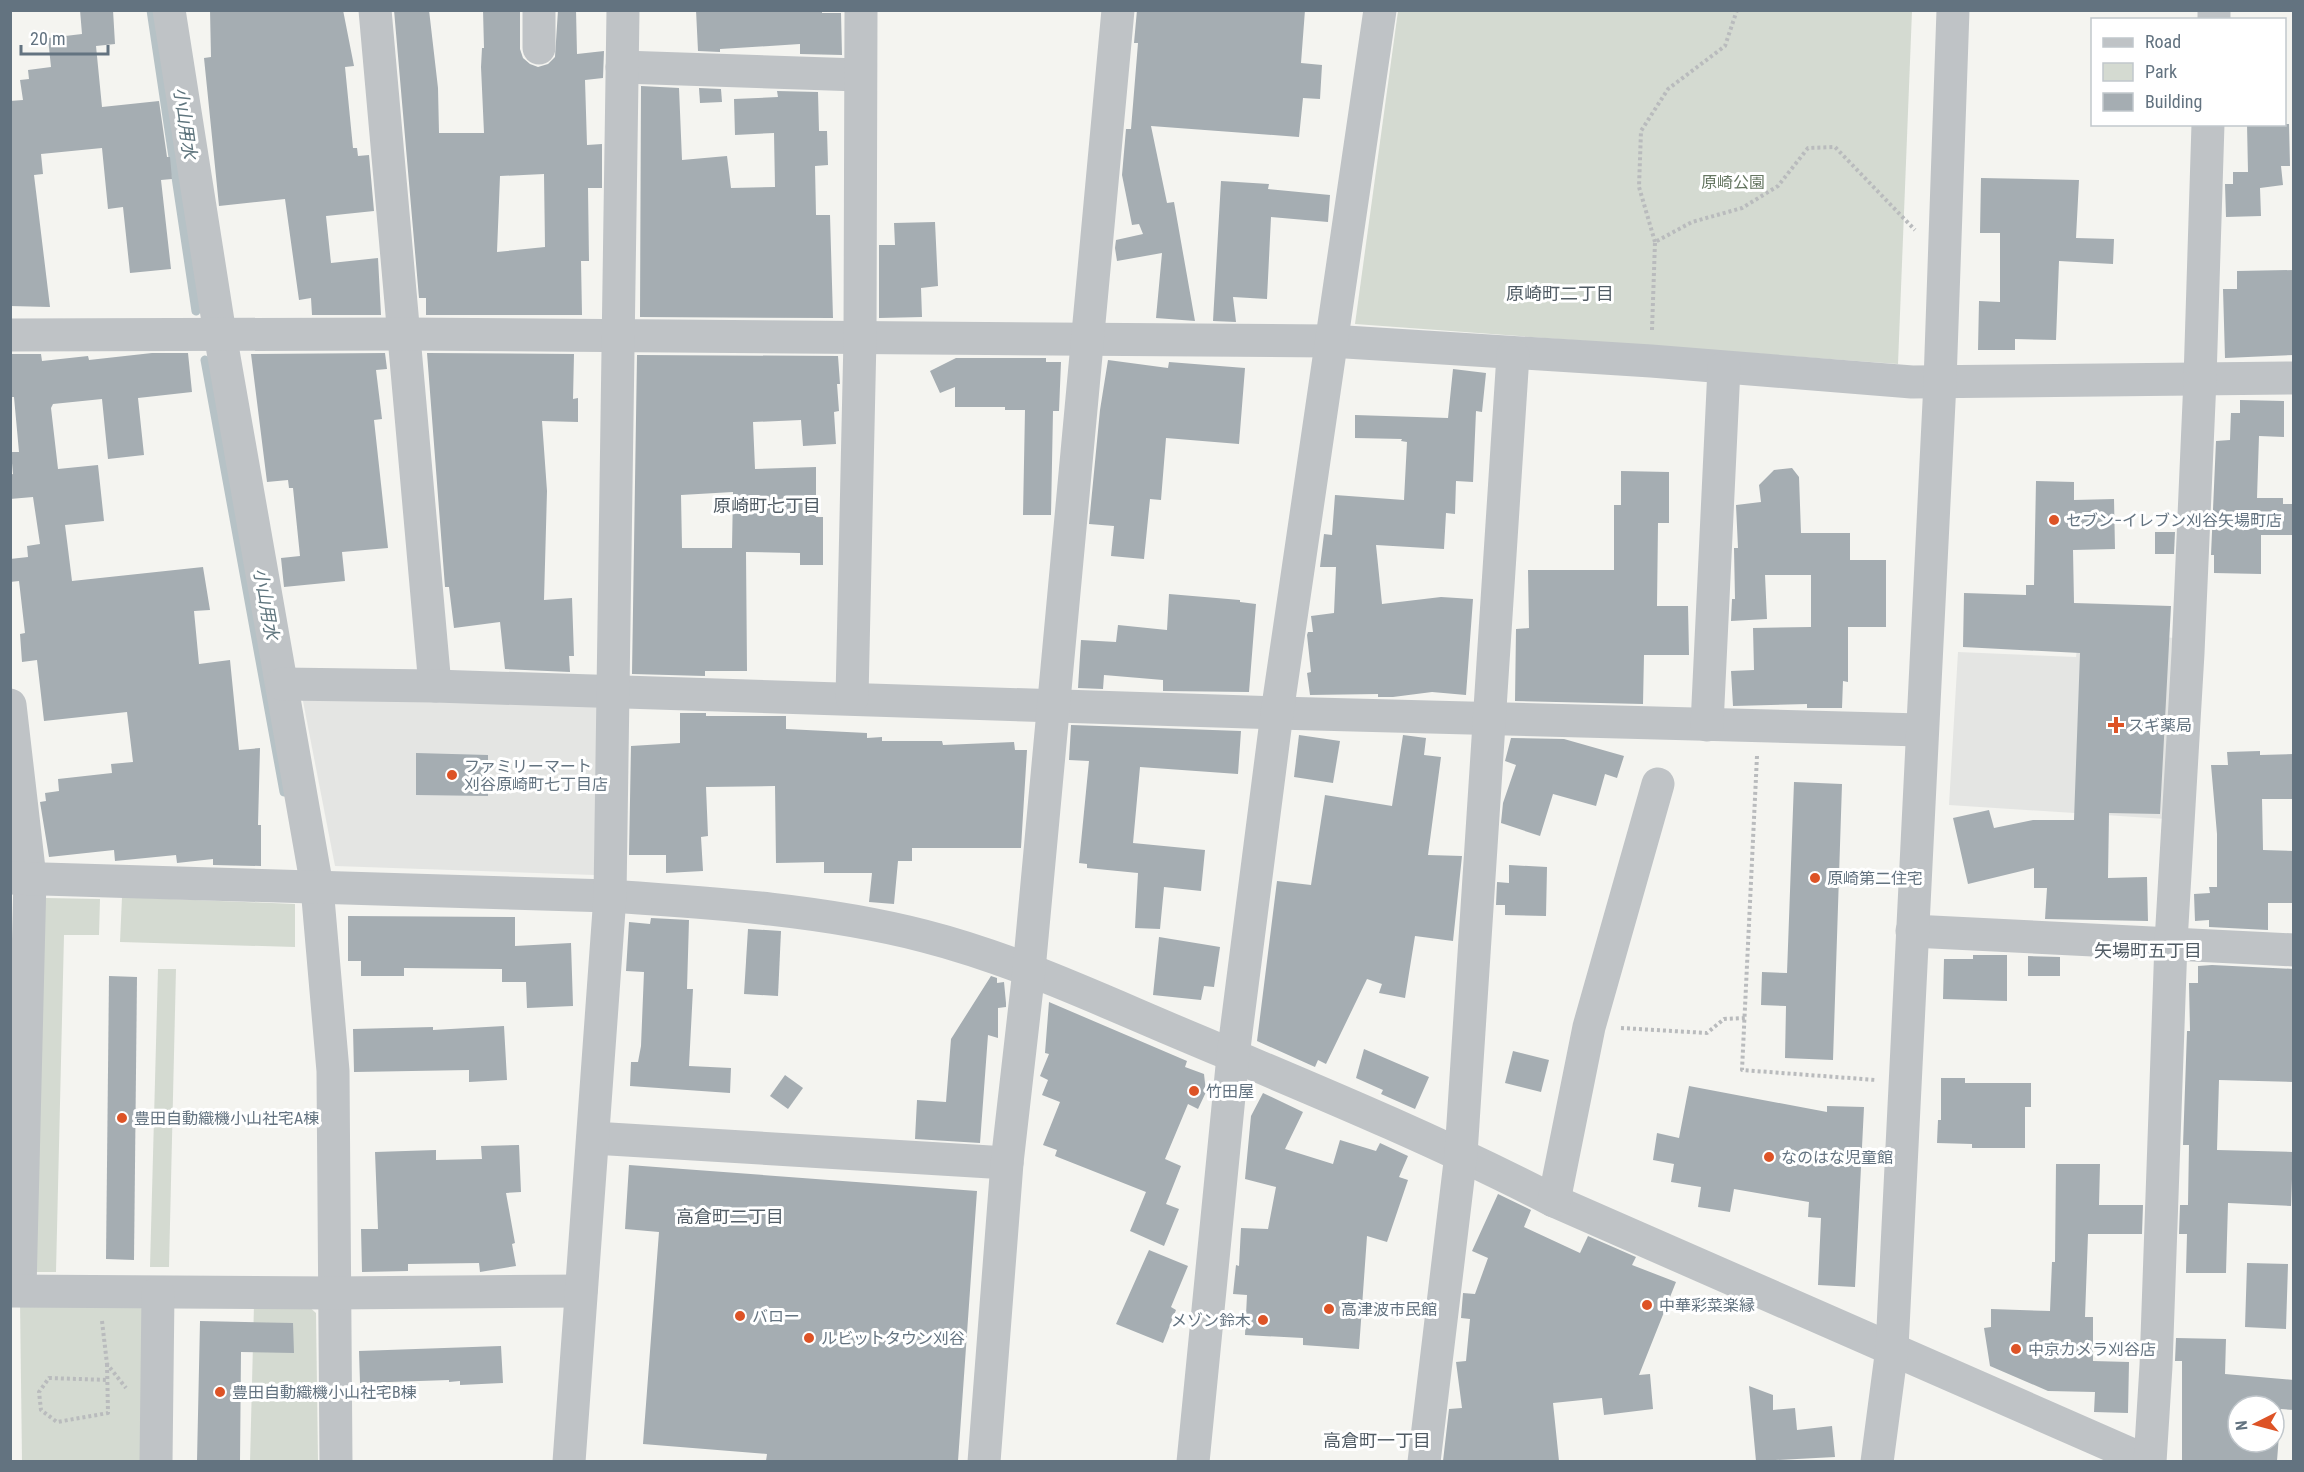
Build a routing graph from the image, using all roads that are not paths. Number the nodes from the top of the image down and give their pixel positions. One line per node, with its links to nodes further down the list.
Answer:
1 (169, 10): 13 (street)
2 (375, 10): 14 (street)
3 (539, 10): 9 (street)
4 (623, 10): 10 (street)
5 (861, 10): 11 (street)
6 (1118, 10): 18 (street)
7 (1380, 10): 19 (street)
8 (1953, 10): 24 (street)
9 (539, 48)
10 (622, 67): 11 (street); 16 (street)
11 (860, 75): 17 (street)
12 (2208, 126): 23 (street)
13 (220, 334): 14 (street); 15 (street); 25 (street)
14 (403, 334): 16 (street); 26 (street)
15 (10, 335)
16 (618, 338): 17 (street); 27 (street)
17 (860, 338): 18 (street); 28 (street)
18 (1088, 341): 19 (street); 30 (street)
19 (1330, 341): 20 (street); 31 (street)
20 (1513, 355): 21 (street); 32 (street)
21 (1724, 368): 24 (street); 33 (street)
22 (2294, 378): 23 (street)
23 (2200, 379): 24 (street); 40 (street)
24 (1940, 382): 34 (street)
25 (282, 684): 26 (street); 37 (street)
26 (435, 686): 27 (street)
27 (614, 691): 28 (street); 38 (street)
28 (852, 698): 30 (street)
29 (10, 705): 36 (street)
30 (1054, 706): 31 (street); 42 (street)
31 (1277, 713): 32 (street); 43 (street)
32 (1490, 719): 33 (street); 45 (street)
33 (1707, 725): 34 (street)
34 (1921, 730): 39 (street)
35 (1658, 784): 47 (street)
36 (20, 878): 37 (street); 48 (street)
37 (317, 887): 38 (street); 51 (street)
38 (610, 896): 42 (street); 44 (street)
39 (1912, 930): 40 (street); 52 (street)
40 (2170, 942): 41 (street); 60 (street)
41 (2294, 950)
42 (1029, 970): 43 (street); 46 (street)
43 (1233, 1056): 45 (street); 57 (street)
44 (593, 1137): 46 (street); 49 (street)
45 (1461, 1154): 47 (street); 58 (street)
46 (1007, 1163): 56 (street)
47 (1554, 1202): 52 (street)
48 (15, 1290): 50 (street)
49 (581, 1291): 51 (street); 55 (street)
50 (158, 1293): 51 (street); 53 (street)
51 (332, 1293): 54 (street)
52 (1892, 1348): 59 (street); 60 (street)
53 (156, 1461)
54 (336, 1461)
55 (569, 1461)
56 (984, 1461)
57 (1193, 1461)
58 (1424, 1461)
59 (1877, 1461)
60 (2149, 1461)

